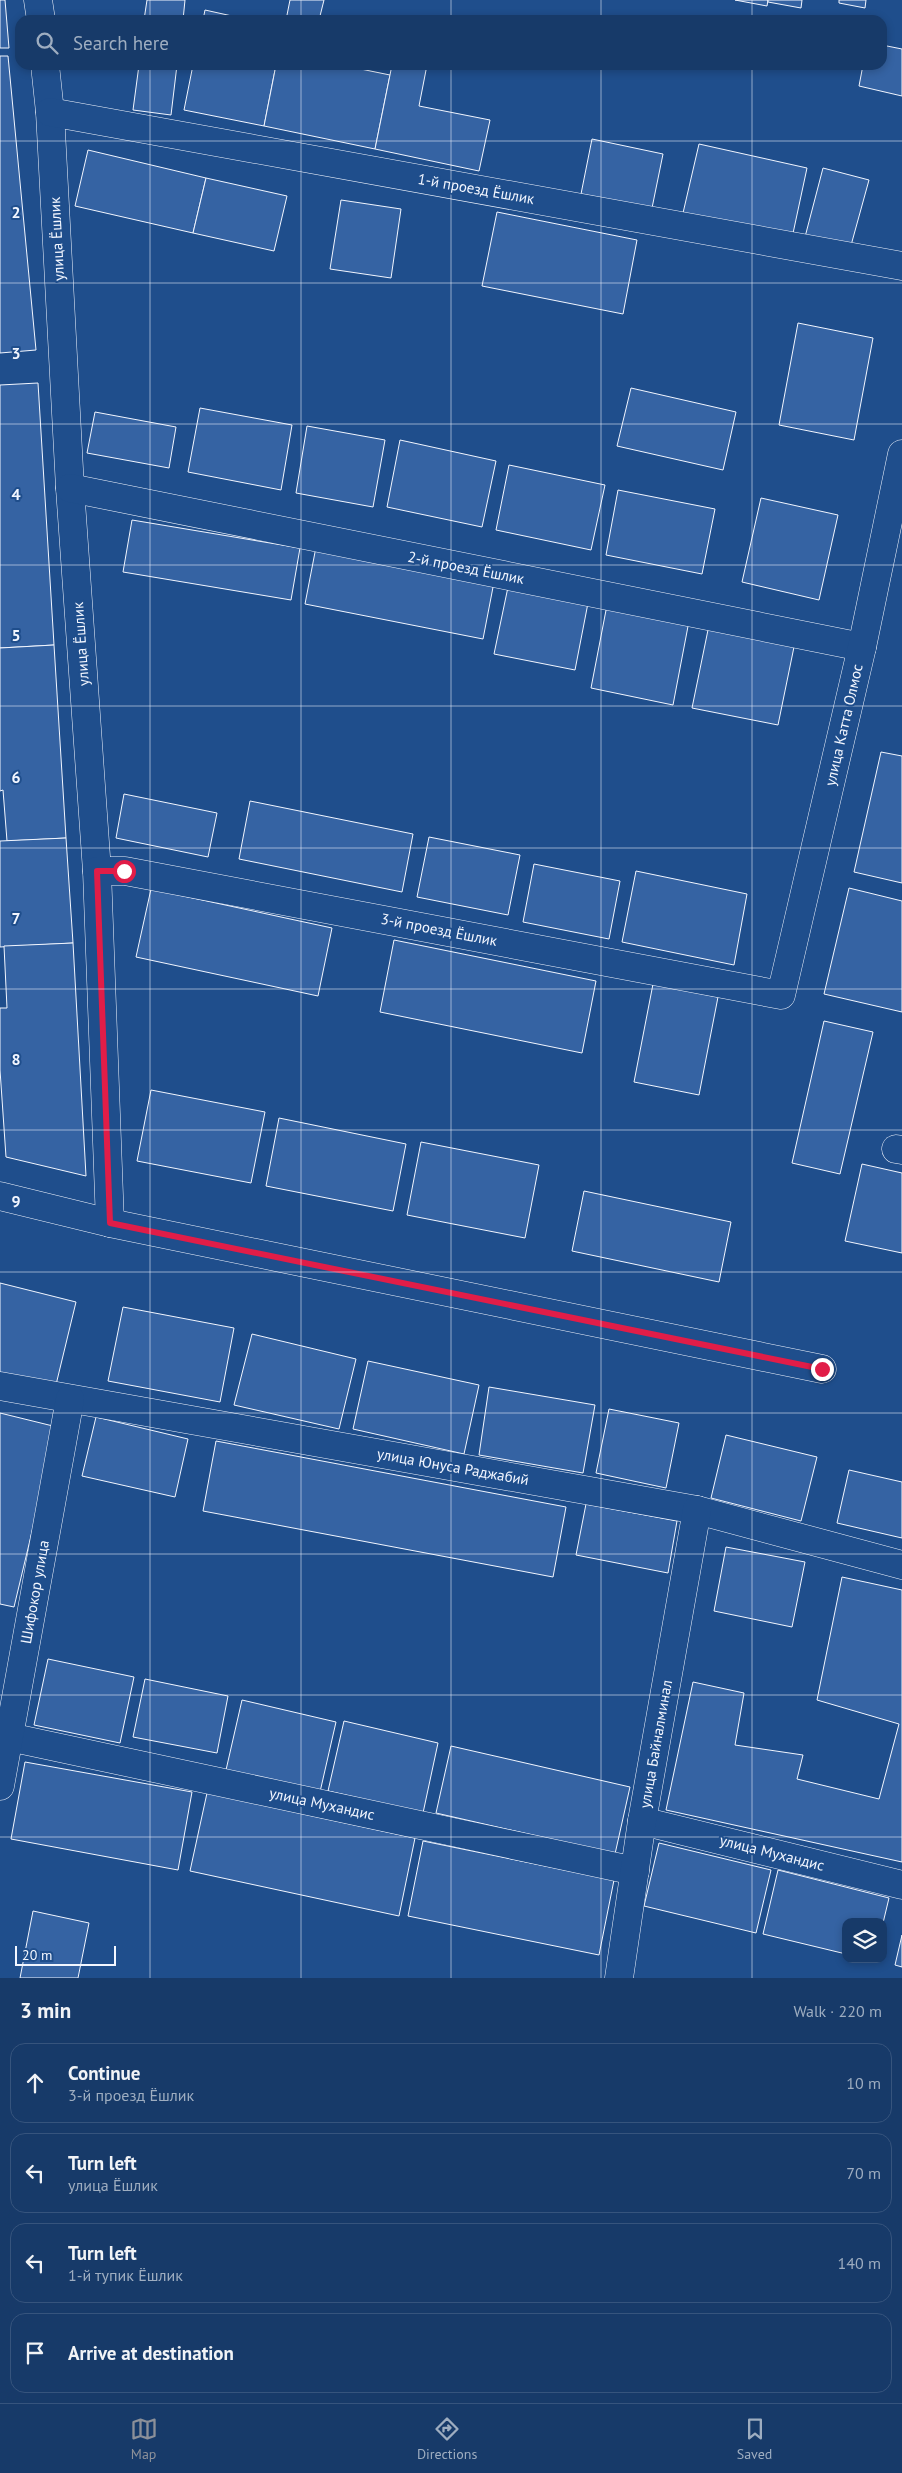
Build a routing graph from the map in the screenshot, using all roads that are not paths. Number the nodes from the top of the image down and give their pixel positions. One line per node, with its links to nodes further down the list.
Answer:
1 (38, 0): 2 (street)
2 (40, 15)
3 (46, 70): 4 (street, улица Ёшлик)
4 (50, 112): 5 (street, 1-й проезд Ёшлик); 7 (street, улица Ёшлик)
5 (902, 266)
6 (902, 454): 8 (street, улица Катта Олмос)
7 (70, 488): 8 (street, 2-й проезд Ёшлик); 9 (street, улица Ёшлик)
8 (862, 647): 10 (street, улица Катта Олмос)
9 (97, 871): 10 (street, 3-й проезд Ёшлик); 12 (street, улица Ёшлик)
10 (781, 995)
11 (0, 1196): 12 (street)
12 (110, 1223): 13 (street)
13 (822, 1369)
14 (0, 1386): 15 (street, улица Юнуса Раджабий)
15 (70, 1399): 16 (street, улица Юнуса Раджабий); 18 (street, Шифокор улица)
16 (697, 1510): 17 (street, улица Юнуса Раджабий); 20 (street, улица Байналминал)
17 (902, 1565)
18 (9, 1738): 19 (street, Шифокор улица); 21 (street, улица Мухандис)
19 (0, 1786)
20 (642, 1821): 21 (street, улица Байналминал); 22 (street, улица Мухандис)
21 (635, 1871): 23 (street, улица Байналминал)
22 (902, 1885)
23 (619, 1978)

